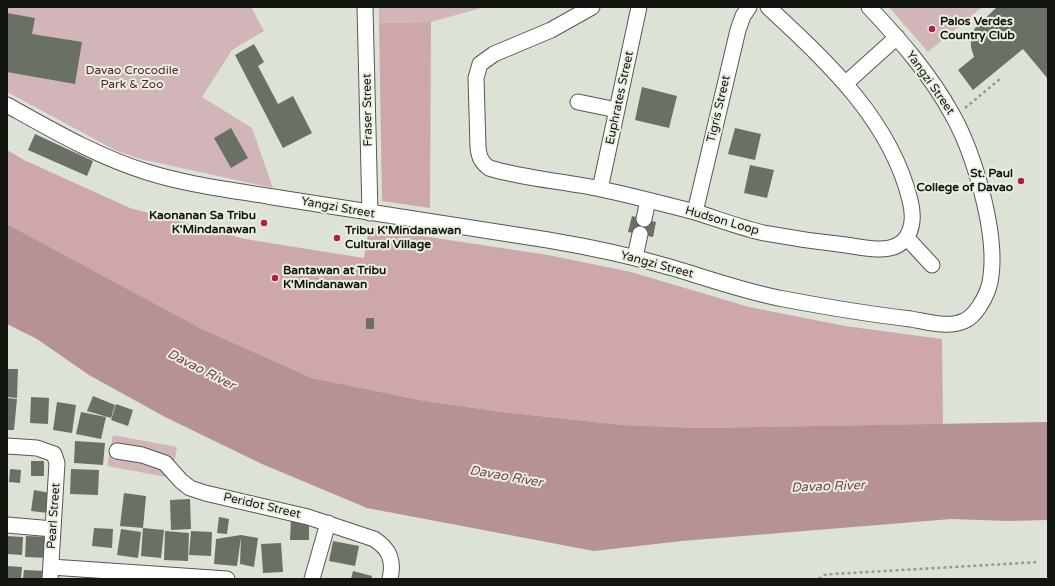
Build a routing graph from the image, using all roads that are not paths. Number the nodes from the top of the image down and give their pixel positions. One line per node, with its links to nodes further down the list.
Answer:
1 (366, 7): 15 (street, Fraser Street)
2 (592, 7): 12 (street, Hudson Loop)
3 (639, 7): 11 (street, Euphrates Street)
4 (749, 7): 14 (street, Tigris Street)
5 (768, 7): 8 (street)
6 (869, 7): 7 (street, Yangzi Street)
7 (897, 37): 8 (street); 19 (street, Yangzi Street)
8 (846, 83): 18 (street)
9 (578, 102): 11 (street)
10 (7, 105): 15 (street, Yangzi Street)
11 (617, 110): 12 (street, Euphrates Street)
12 (600, 189): 13 (street, Hudson Loop)
13 (648, 200): 14 (street, Hudson Loop); 16 (street)
14 (695, 212): 18 (street, Hudson Loop)
15 (370, 213): 19 (street, Yangzi Street)
16 (644, 218)
17 (640, 234): 19 (street)
18 (907, 238): 20 (street)
19 (635, 257)
20 (932, 266)
21 (7, 446): 25 (street, Pearl Street)
22 (117, 451): 23 (street, Peridot Street)
23 (328, 523): 27 (street, Peridot Street); 29 (street)
24 (7, 525): 25 (street)
25 (53, 529): 26 (street, Pearl Street)
26 (50, 573): 28 (street)
27 (391, 576)
28 (227, 579)
29 (312, 579)

